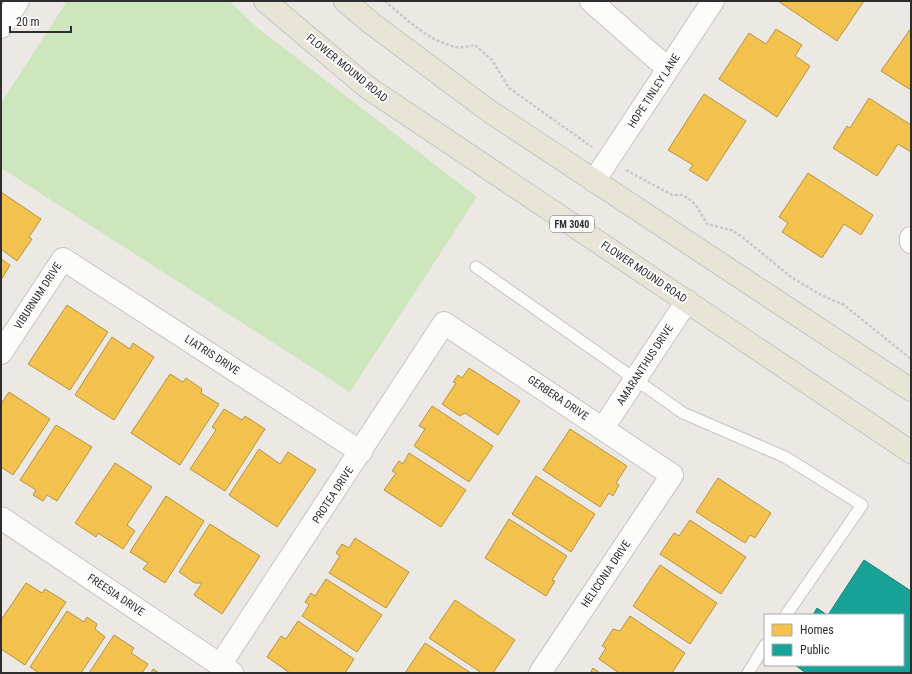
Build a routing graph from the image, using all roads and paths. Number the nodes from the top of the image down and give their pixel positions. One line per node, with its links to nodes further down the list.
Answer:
1 (18, 1): 7 (street)
2 (265, 1): 15 (main road, FLOWER MOUND ROAD / FM 3040)
3 (345, 1): 10 (main road)
4 (385, 1): 9 (path)
5 (591, 1): 8 (street)
6 (713, 1): 8 (street, HOPE TINLEY LANE)
7 (1, 27)
8 (668, 69): 9 (street, HOPE TINLEY LANE)
9 (609, 159): 10 (street, HOPE TINLEY LANE); 18 (path)
10 (594, 181): 20 (main road)
11 (911, 238): 12 (street)
12 (911, 242)
13 (63, 259): 17 (street, VIBURNUM DRIVE); 22 (street, LIATRIS DRIVE)
14 (476, 267): 19 (lane)
15 (687, 301): 19 (street, AMARANTHUS DRIVE); 23 (main road, FLOWER MOUND ROAD / FM 3040)
16 (444, 322): 21 (street, GERBERA DRIVE); 22 (street, PROTEA DRIVE)
17 (1, 353)
18 (911, 359)
19 (636, 378): 21 (street, AMARANTHUS DRIVE); 26 (lane)
20 (911, 390)
21 (603, 428): 24 (street, GERBERA DRIVE)
22 (361, 452): 28 (street, PROTEA DRIVE)
23 (911, 452)
24 (672, 474): 29 (street, HELICONIA DRIVE)
25 (1, 518): 28 (street, FREESIA DRIVE)
26 (787, 614)
27 (764, 647): 30 (lane)
28 (226, 669)
29 (540, 673)
30 (748, 673)

